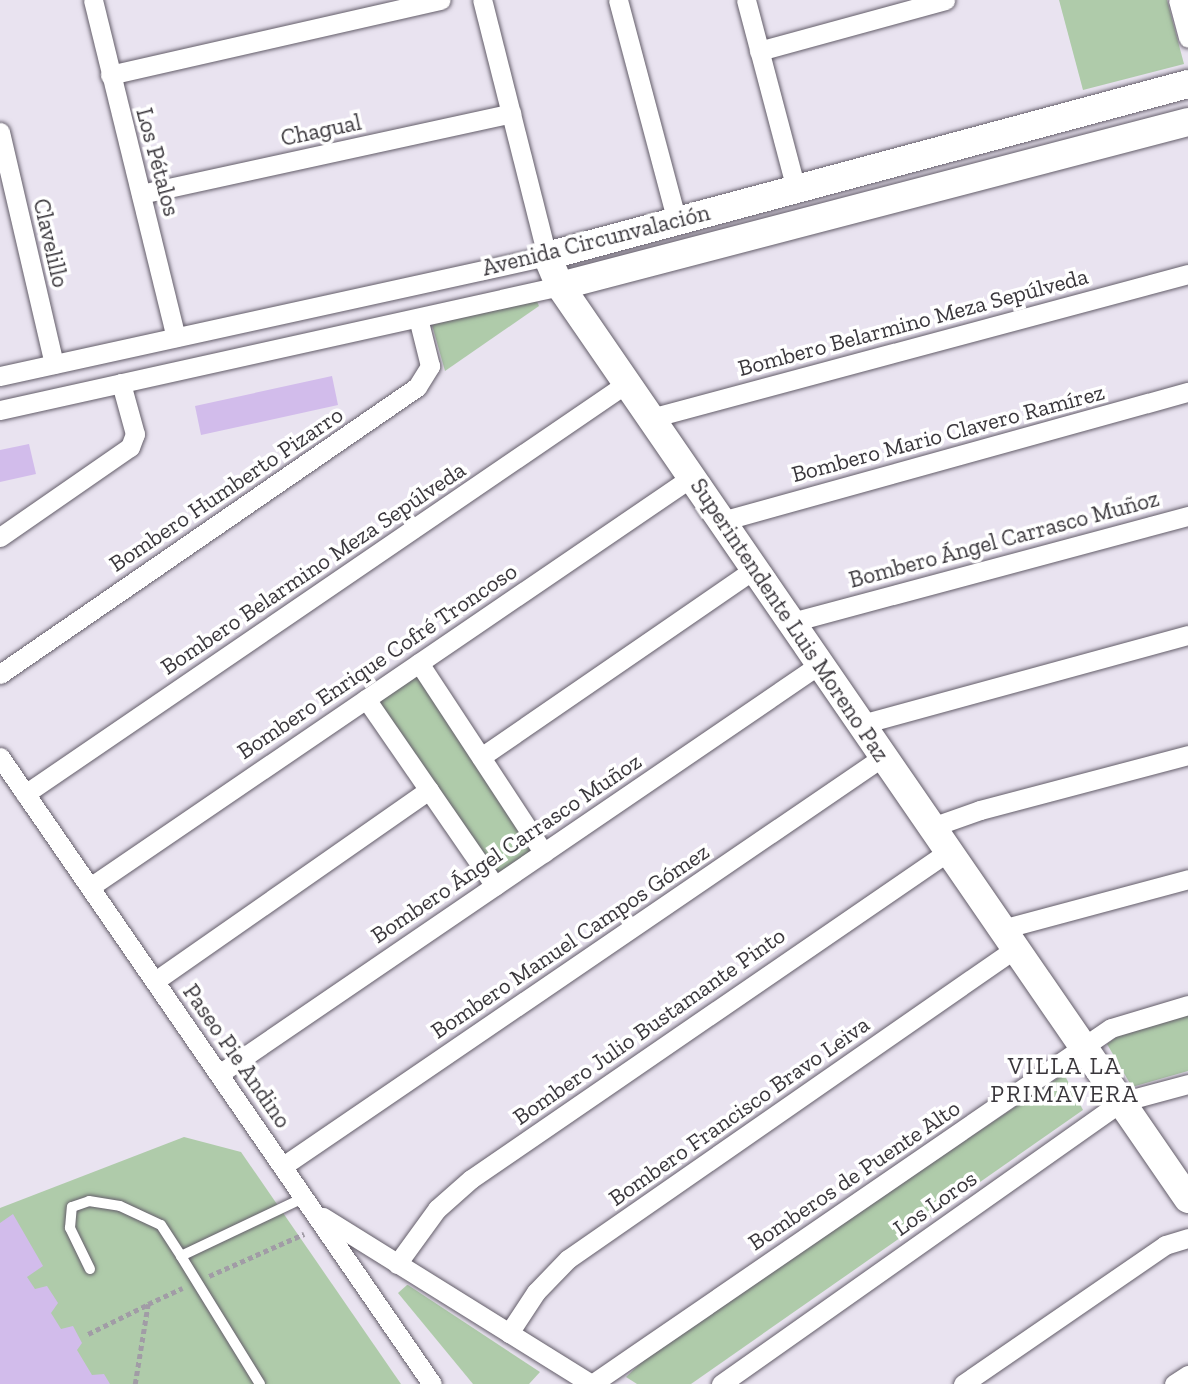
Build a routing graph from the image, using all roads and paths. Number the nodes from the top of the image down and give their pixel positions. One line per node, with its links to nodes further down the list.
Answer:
1 (93, 0): 10 (street, Los Pétalos)
2 (441, 0): 10 (street)
3 (482, 0): 12 (street, Superintendente Luis Moreno Paz)
4 (618, 0): 17 (street)
5 (746, 0): 9 (street)
6 (945, 0): 9 (street)
7 (1178, 0): 8 (street)
8 (1188, 38)
9 (759, 51): 15 (street)
10 (110, 75): 16 (street, Los Pétalos)
11 (1188, 85): 15 (street, Avenida Circunvalación)
12 (511, 113): 16 (street, Chagual); 18 (street, Superintendente Luis Moreno Paz)
13 (1188, 122): 20 (street, Avenida Circunvalación)
14 (0, 132): 23 (street, Clavelillo)
15 (796, 189): 17 (street, Avenida Circunvalación)
16 (141, 194): 22 (street, Los Pétalos)
17 (677, 221): 18 (street, Avenida Circunvalación)
18 (547, 256): 20 (street, Superintendente Luis Moreno Paz); 22 (street, Avenida Circunvalación)
19 (1188, 274): 29 (street, Bombero Belarmino Meza Sepúlveda)
20 (561, 286): 21 (street, Avenida Circunvalación); 26 (street, Superintendente Luis Moreno Paz)
21 (418, 317): 25 (street, Avenida Circunvalación); 39 (street, Bombero Humberto Pizarro)
22 (176, 337): 23 (street, Avenida Circunvalación)
23 (54, 364): 24 (street, Avenida Circunvalación)
24 (0, 376)
25 (121, 383): 28 (street, Avenida Circunvalación); 33 (street)
26 (627, 383): 29 (street, Superintendente Luis Moreno Paz); 47 (street, Bombero Belarmino Meza Sepúlveda)
27 (1188, 392): 32 (street, Bombero Mario Clavero Ramírez)
28 (0, 410)
29 (651, 418): 30 (street, Superintendente Luis Moreno Paz)
30 (692, 477): 32 (street, Superintendente Luis Moreno Paz); 37 (street, Bombero Enrique Cofré Troncoso)
31 (1188, 516): 35 (street, Bombero Ángel Carrasco Muñoz)
32 (722, 521): 34 (street, Superintendente Luis Moreno Paz)
33 (0, 537)
34 (755, 569): 35 (street, Superintendente Luis Moreno Paz); 45 (street)
35 (792, 622): 38 (street, Superintendente Luis Moreno Paz)
36 (1188, 635): 41 (street)
37 (419, 663): 40 (street, Bombero Enrique Cofré Troncoso); 45 (street)
38 (820, 664): 41 (street, Superintendente Luis Moreno Paz); 50 (street, Bombero Ángel Carrasco Muñoz)
39 (0, 674)
40 (366, 699): 46 (street); 53 (street, Bombero Enrique Cofré Troncoso)
41 (862, 724): 43 (street, Superintendente Luis Moreno Paz)
42 (1188, 755): 48 (street)
43 (884, 756): 48 (street, Superintendente Luis Moreno Paz); 61 (street, Bombero Manuel Campos Gómez)
44 (0, 757): 47 (street, Paseo Pie Andino)
45 (481, 757): 50 (street)
46 (429, 790): 52 (street); 55 (street)
47 (25, 794): 53 (street, Paseo Pie Andino)
48 (932, 827): 49 (street, Superintendente Luis Moreno Paz)
49 (949, 850): 54 (street, Superintendente Luis Moreno Paz); 66 (street, Bombero Julio Bustamante Pinto)
50 (544, 853): 52 (street, Bombero Ángel Carrasco Muñoz)
51 (1188, 879): 54 (street, Bombero Francisco Bravo Leiva)
52 (495, 886): 58 (street, Bombero Ángel Carrasco Muñoz)
53 (90, 887): 55 (street, Paseo Pie Andino)
54 (1009, 939): 57 (street, Superintendente Luis Moreno Paz); 70 (street, Bombero Francisco Bravo Leiva)
55 (155, 981): 58 (street, Paseo Pie Andino)
56 (1188, 1005): 57 (street, Bomberos de Puente Alto)
57 (1084, 1048): 60 (street, Superintendente Luis Moreno Paz); 74 (street, Bomberos de Puente Alto)
58 (219, 1074): 61 (street, Paseo Pie Andino)
59 (1188, 1084): 60 (street, Los Loros)
60 (1121, 1102): 62 (street, Superintendente Luis Moreno Paz); 75 (street, Los Loros)
61 (283, 1166): 63 (street, Paseo Pie Andino)
62 (1188, 1199)
63 (310, 1205): 65 (lane); 66 (street); 73 (street, Paseo Pie Andino)
64 (1188, 1238): 76 (street)
65 (181, 1256): 67 (lane); 72 (lane)
66 (397, 1264): 70 (street)
67 (90, 1269)
68 (148, 1304): 69 (path)
69 (88, 1334)
70 (509, 1334): 74 (street)
71 (1188, 1375): 77 (street)
72 (260, 1384)
73 (432, 1384)
74 (592, 1384)
75 (721, 1384)
76 (963, 1384)
77 (1174, 1384)

